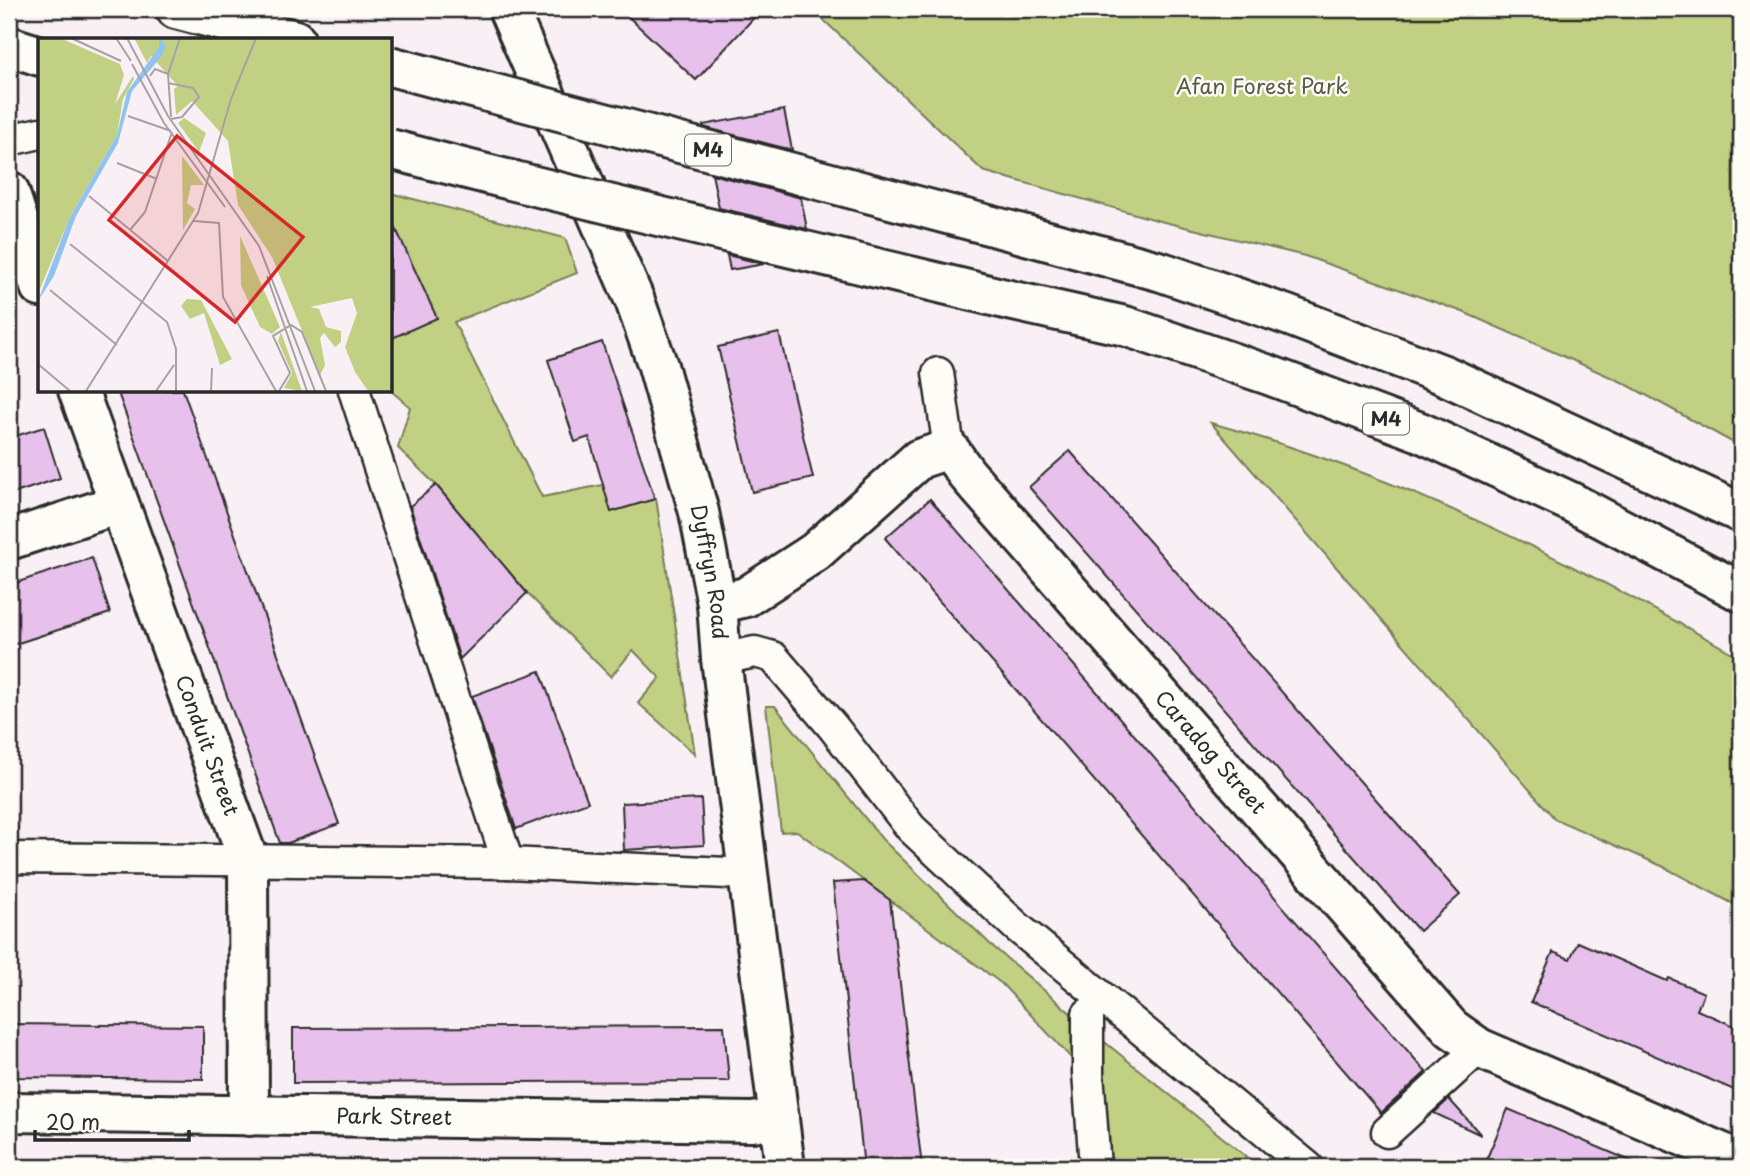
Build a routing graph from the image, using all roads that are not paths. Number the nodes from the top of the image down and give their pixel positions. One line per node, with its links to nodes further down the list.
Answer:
1 (176, 9): 3 (main road)
2 (508, 9): 20 (main road, Dyffryn Road)
3 (287, 38)
4 (9, 47): 5 (main road)
5 (38, 55)
6 (392, 67): 17 (main road, M4, bridge)
7 (38, 133): 8 (lane)
8 (9, 140)
9 (392, 150): 19 (main road, M4, bridge)
10 (9, 191): 11 (main road)
11 (27, 273)
12 (938, 373): 15 (lane)
13 (79, 392): 16 (main road, Conduit Street)
14 (355, 392): 24 (lane)
15 (949, 449): 20 (main road); 27 (main road, Caradog Street)
16 (119, 504): 18 (main road); 23 (main road, Conduit Street)
17 (1741, 513)
18 (9, 540)
19 (1741, 592)
20 (717, 604): 21 (main road, Dyffryn Road)
21 (721, 659): 25 (main road, Dyffryn Road); 35 (lane)
22 (9, 858): 23 (lane)
23 (248, 859): 24 (lane); 29 (main road, Conduit Street)
24 (508, 863): 25 (lane)
25 (749, 874): 30 (main road, Dyffryn Road)
26 (1088, 1014): 34 (lane)
27 (1479, 1048): 31 (lane); 32 (main road, Caradog Street)
28 (9, 1112): 29 (main road, Park Street)
29 (249, 1116): 30 (main road, Park Street)
30 (779, 1118): 33 (main road, Dyffryn Road)
31 (1387, 1132)
32 (1741, 1161)
33 (785, 1167)
34 (1095, 1167)
35 (1308, 1167)

